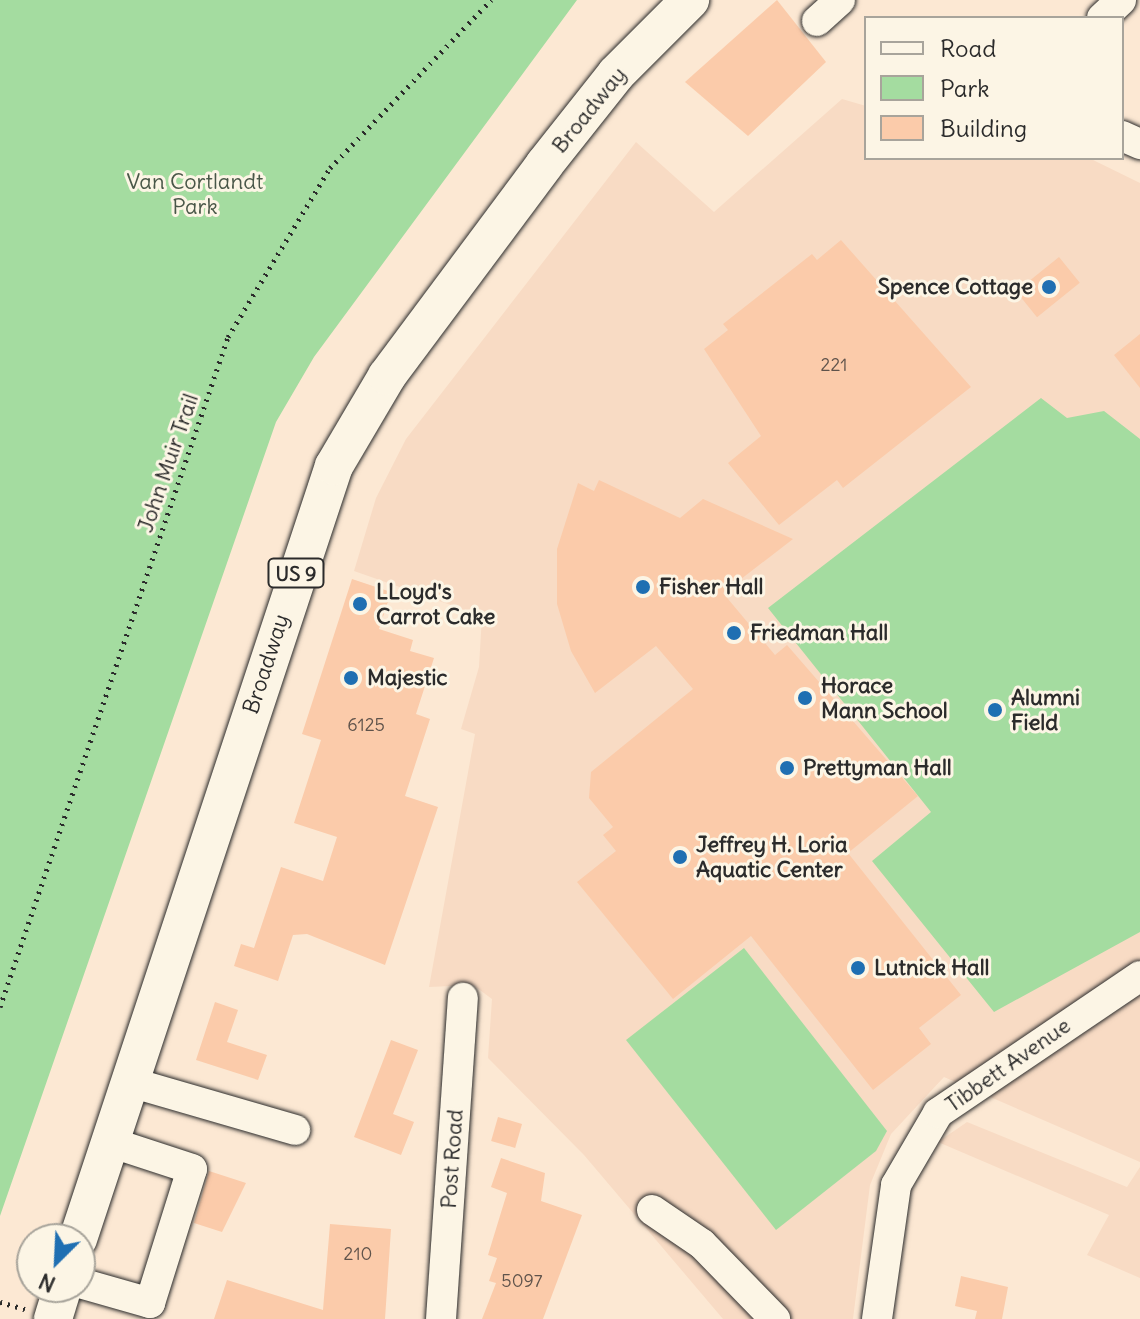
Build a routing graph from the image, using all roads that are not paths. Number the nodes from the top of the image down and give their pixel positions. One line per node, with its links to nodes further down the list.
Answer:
1 (690, 0): 8 (main road, Broadway / US 9)
2 (840, 0): 5 (street)
3 (1121, 0): 4 (street)
4 (1104, 16)
5 (817, 21)
6 (1140, 976): 17 (street, Tibbett Avenue)
7 (463, 998): 15 (street, Post Road)
8 (130, 1082): 9 (street); 10 (main road, Broadway / US 9)
9 (295, 1130)
10 (110, 1142): 12 (main road, Broadway / US 9); 14 (street)
11 (652, 1210): 16 (street)
12 (83, 1223)
13 (96, 1290): 14 (street)
14 (148, 1311)
15 (441, 1319)
16 (775, 1319)
17 (877, 1319)

